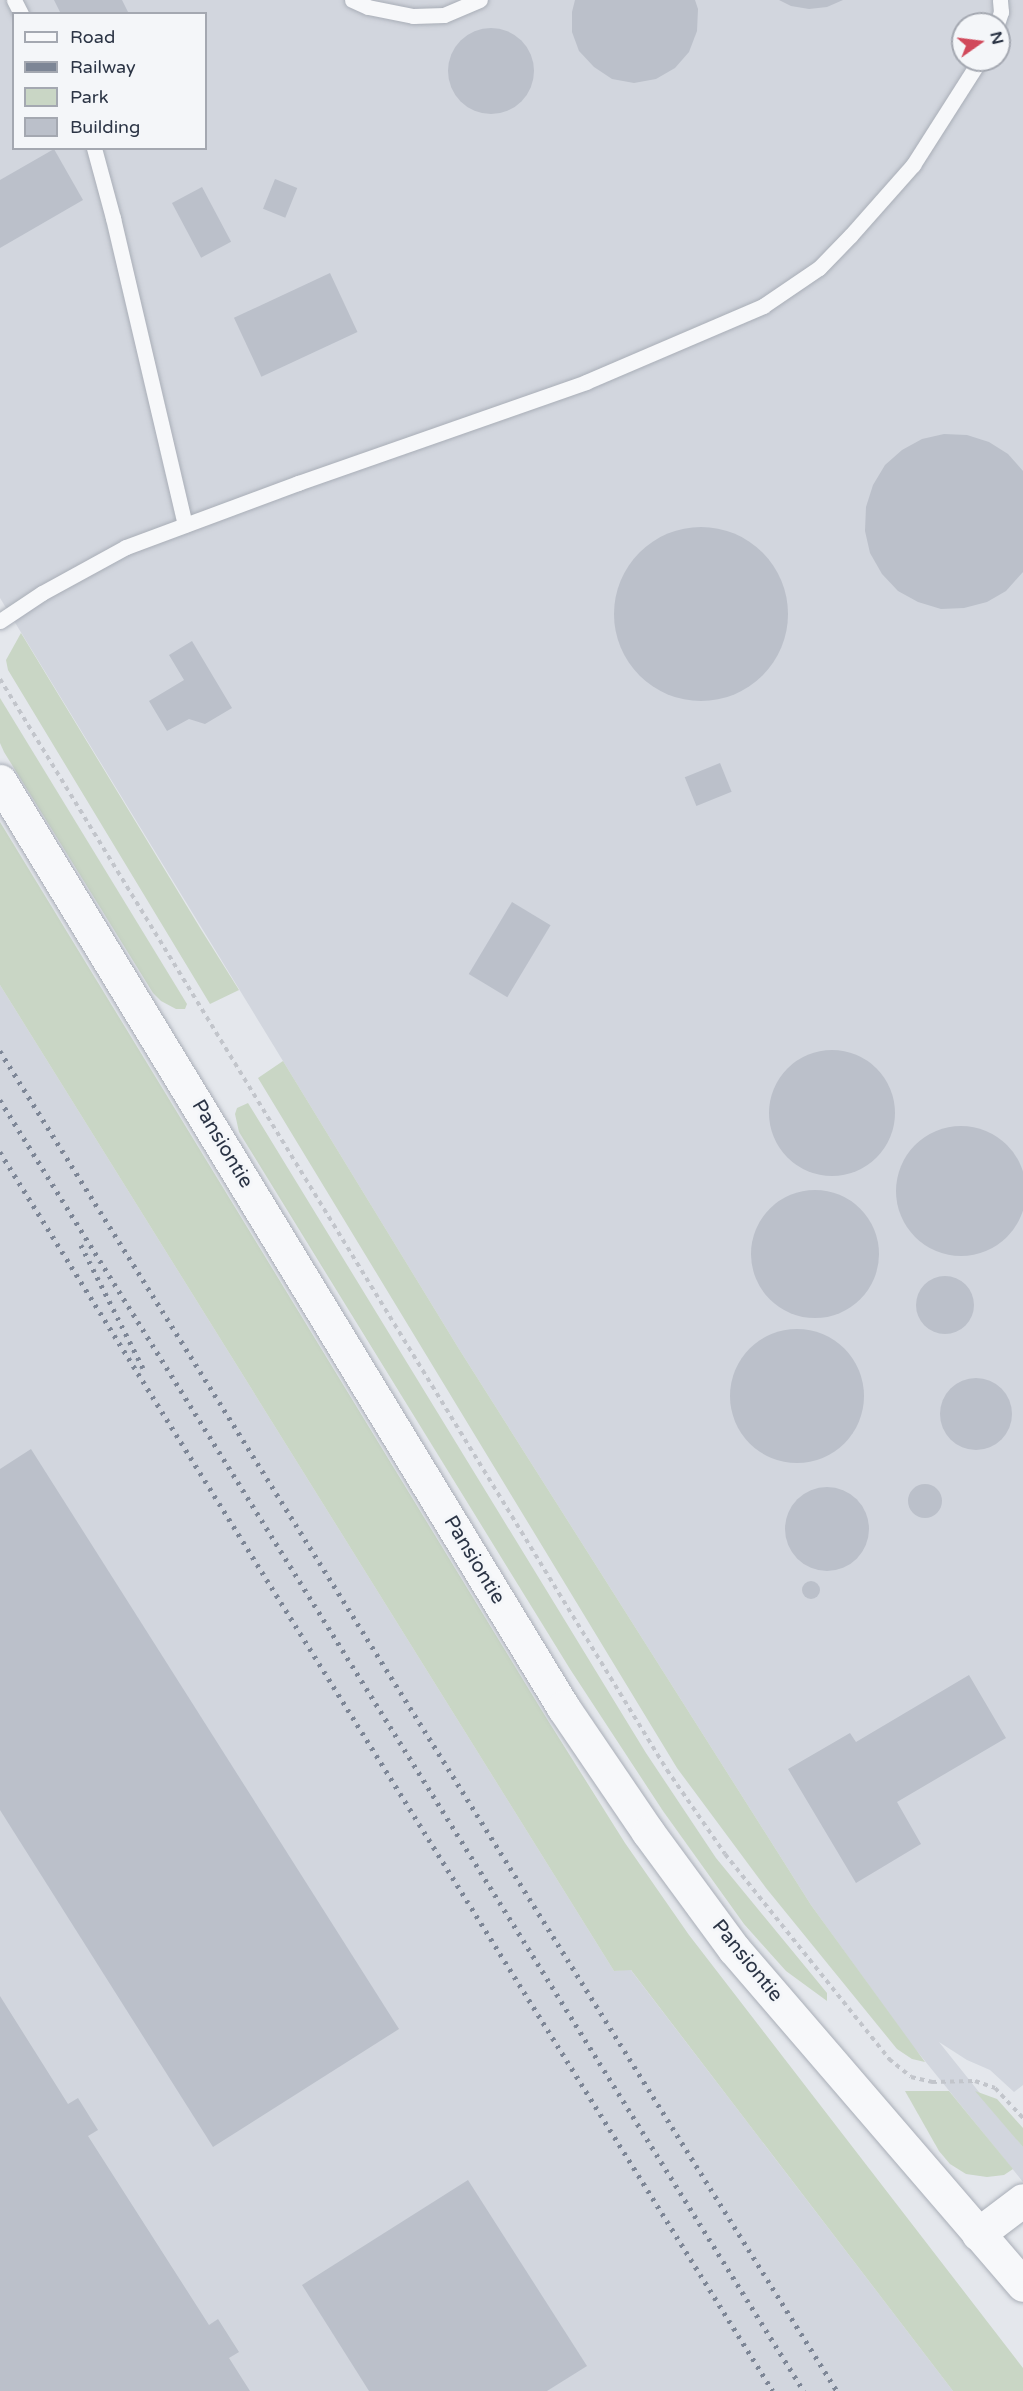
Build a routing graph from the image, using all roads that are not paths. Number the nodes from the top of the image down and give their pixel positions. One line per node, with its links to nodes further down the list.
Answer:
1 (352, 0): 2 (lane)
2 (480, 0)
3 (972, 72): 5 (lane)
4 (95, 150): 5 (lane)
5 (185, 525): 6 (lane)
6 (0, 621)
7 (0, 781): 9 (street, Pansiontie)
8 (1023, 2200): 9 (street)
9 (978, 2234): 10 (street, Pansiontie)
10 (1023, 2285)

